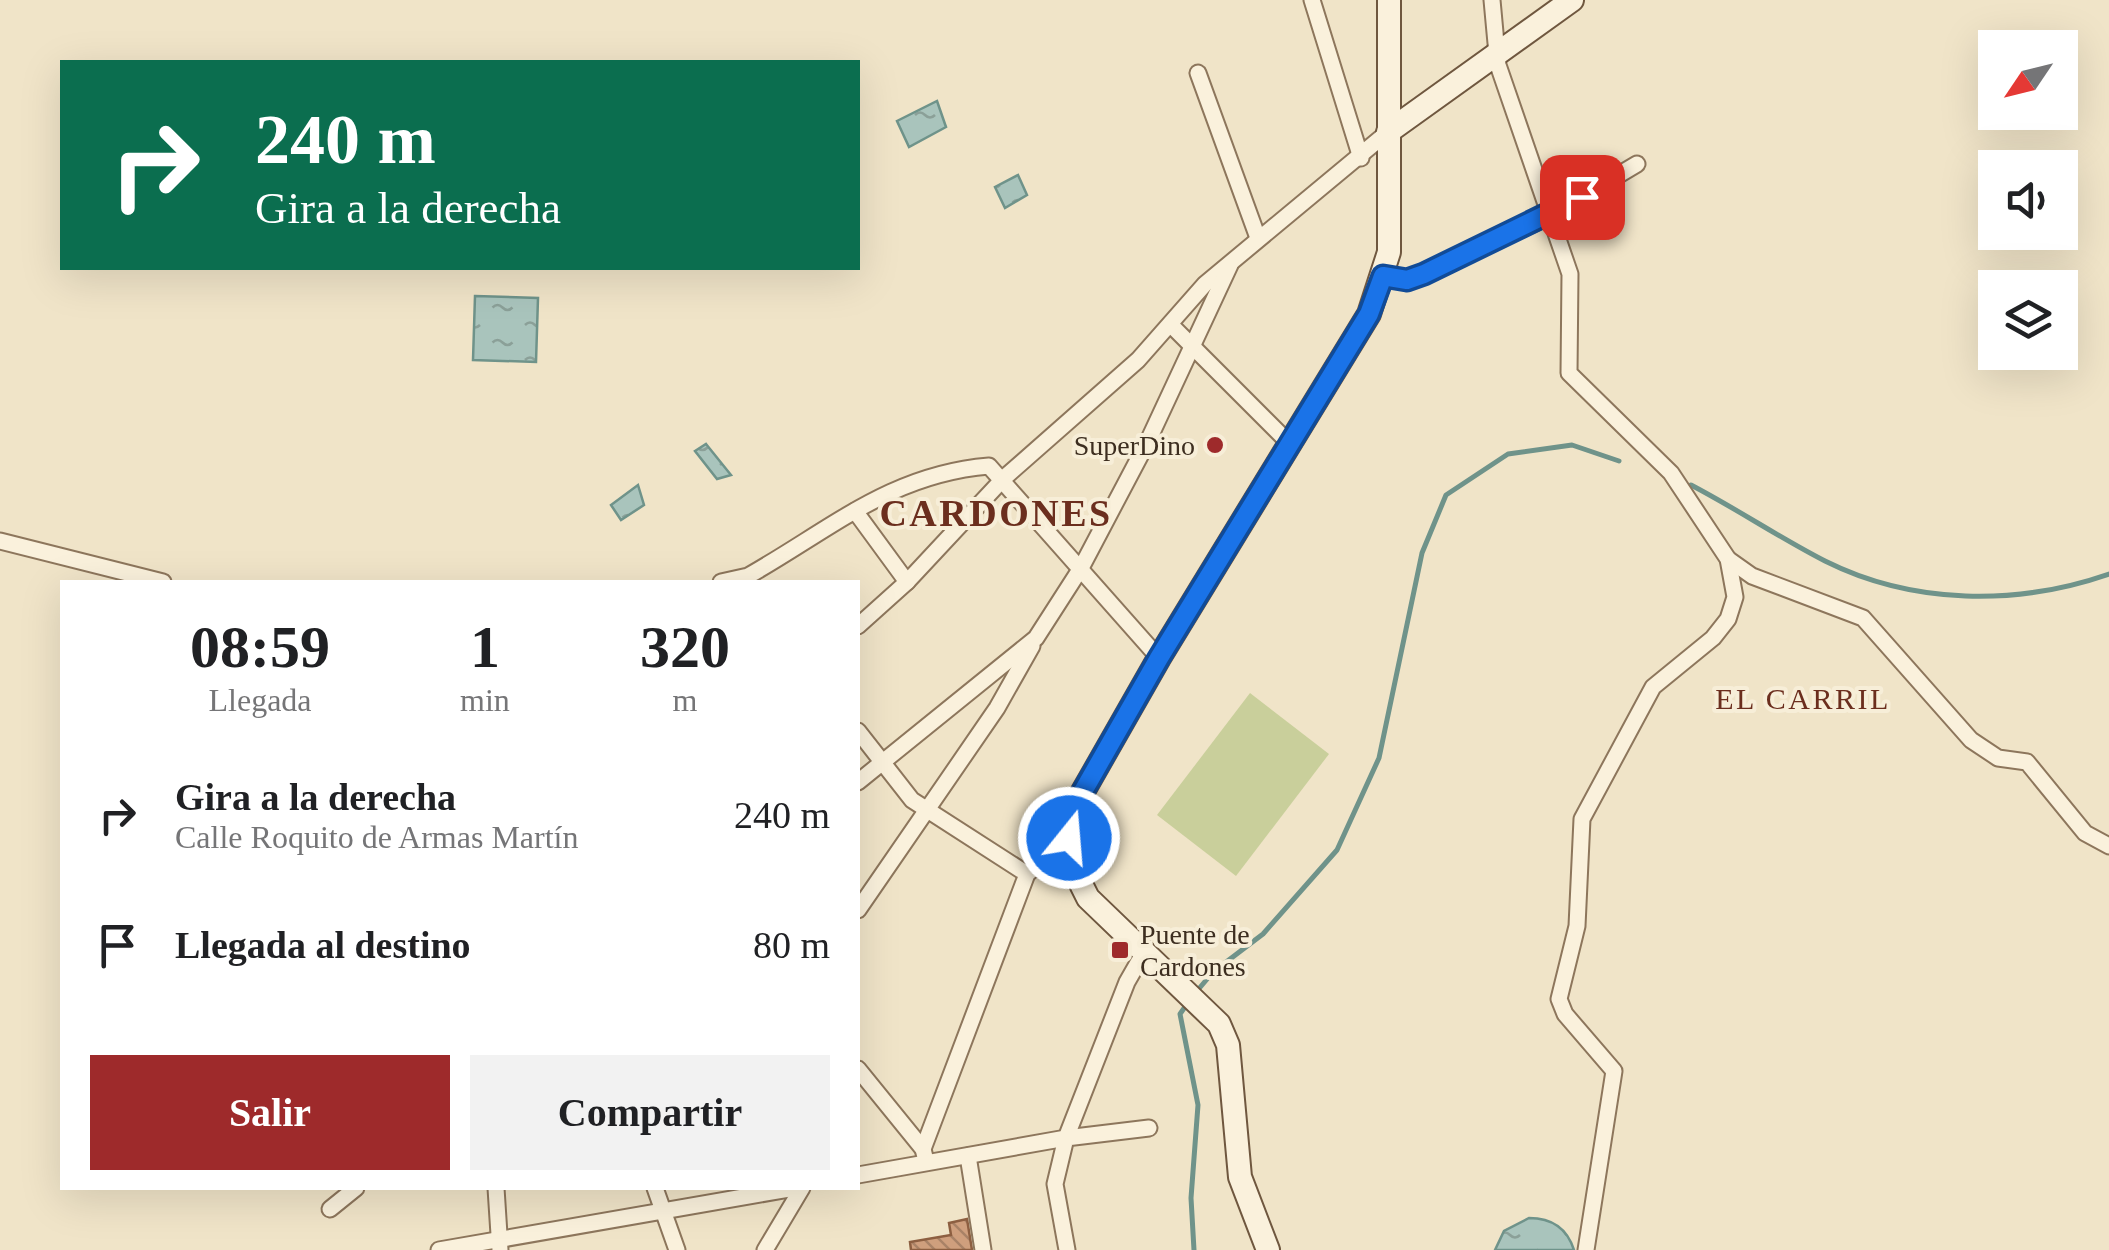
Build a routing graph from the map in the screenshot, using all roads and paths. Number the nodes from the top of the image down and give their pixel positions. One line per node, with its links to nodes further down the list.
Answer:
1 (1312, 0): 10 (street)
2 (1389, 0): 7 (street)
3 (1492, 0): 5 (street)
4 (1572, 0): 5 (street)
5 (1498, 50): 8 (street); 12 (street)
6 (1198, 73): 13 (street)
7 (1388, 84): 8 (street); 9 (street)
8 (1430, 98): 9 (street)
9 (1388, 132): 10 (street); 15 (street)
10 (1361, 158): 13 (street)
11 (1637, 164): 12 (street)
12 (1548, 217): 15 (street); 22 (street)
13 (1258, 238): 14 (street)
14 (1231, 261): 16 (street); 17 (street)
15 (1383, 276): 18 (street)
16 (1171, 325): 17 (street); 19 (street)
17 (1192, 348): 18 (street); 23 (street)
18 (1289, 443): 29 (street)
19 (1004, 478): 20 (street); 23 (street); 26 (street)
20 (855, 511): 25 (street); 26 (street)
21 (0, 541): 24 (street)
22 (1728, 559): 35 (street); 59 (street)
23 (1081, 568): 28 (street); 29 (street)
24 (154, 580)
25 (743, 580)
26 (906, 582): 27 (street)
27 (860, 624)
28 (1036, 638): 31 (street); 33 (street)
29 (1159, 658): 34 (street)
30 (860, 734): 31 (street)
31 (882, 762): 32 (street); 33 (street)
32 (860, 780)
33 (926, 807): 36 (street); 37 (street)
34 (1069, 838): 36 (street); 38 (street)
35 (2109, 846)
36 (1026, 874): 42 (street)
37 (860, 907)
38 (1143, 954): 41 (street); 58 (street)
39 (860, 1073): 42 (street)
40 (1149, 1128): 41 (street)
41 (1066, 1138): 43 (street); 57 (street)
42 (924, 1155): 43 (street); 44 (street)
43 (968, 1156): 56 (street)
44 (860, 1174)
45 (354, 1190): 50 (street)
46 (496, 1190): 52 (street)
47 (656, 1190): 51 (street)
48 (785, 1190): 51 (street)
49 (797, 1190): 55 (street)
50 (330, 1209)
51 (664, 1209): 52 (street); 54 (street)
52 (500, 1244): 53 (street)
53 (438, 1250)
54 (676, 1250)
55 (765, 1250)
56 (983, 1250)
57 (1067, 1250)
58 (1268, 1250)
59 (1586, 1250)

